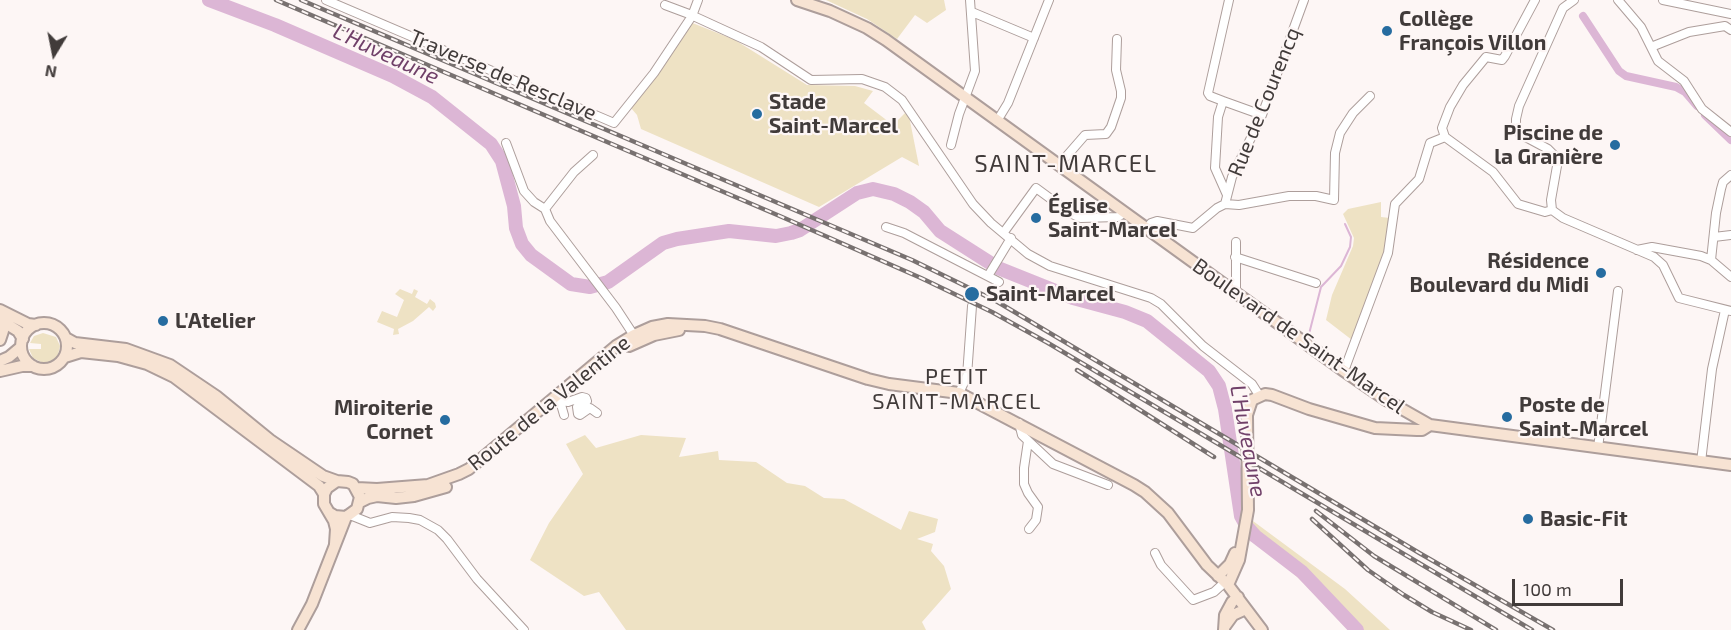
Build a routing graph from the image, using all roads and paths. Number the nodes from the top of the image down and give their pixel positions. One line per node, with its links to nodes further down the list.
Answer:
1 (326, 0): 14 (street, Traverse de Resclave)
2 (698, 0): 14 (street)
3 (797, 0): 21 (main road, Boulevard de Saint-Marcel)
4 (970, 0): 15 (street)
5 (1049, 0): 17 (street)
6 (1229, 0): 22 (street)
7 (1304, 0): 23 (street, Rue de Courencq)
8 (1535, 0): 26 (street)
9 (1574, 0): 35 (street)
10 (1618, 0): 19 (street)
11 (1663, 0): 13 (street)
12 (665, 5): 14 (street)
13 (1731, 14)
14 (692, 15): 39 (street)
15 (972, 15): 17 (street); 21 (street)
16 (1731, 30): 19 (street)
17 (1034, 38): 24 (street)
18 (1117, 39): 30 (street)
19 (1651, 47): 25 (street)
20 (1370, 96): 33 (street)
21 (965, 98): 24 (main road, Boulevard de Saint-Marcel); 28 (street)
22 (1223, 101): 23 (street); 32 (street)
23 (1262, 115): 32 (street, Rue de Courencq)
24 (997, 121): 30 (main road, Boulevard de Saint-Marcel)
25 (1731, 132)
26 (1445, 137): 35 (street); 67 (street)
27 (506, 144): 34 (street)
28 (951, 145)
29 (593, 154): 34 (street)
30 (1058, 166): 36 (main road, Boulevard de Saint-Marcel)
31 (1731, 175): 41 (street)
32 (1227, 195): 33 (street, Rue de Courencq)
33 (1225, 204): 38 (street)
34 (545, 209): 60 (street)
35 (1552, 210): 44 (street)
36 (1124, 213): 38 (main road, Boulevard de Saint-Marcel); 39 (street)
37 (886, 226): 47 (street)
38 (1146, 229): 52 (main road, Boulevard de Saint-Marcel)
39 (1004, 231): 42 (street)
40 (1731, 235): 41 (street)
41 (1714, 237): 46 (street)
42 (1011, 238): 47 (street); 71 (street)
43 (1236, 242): 45 (street)
44 (1636, 250): 46 (street); 55 (street)
45 (1235, 257): 50 (street); 52 (street)
46 (1711, 260): 48 (street)
47 (989, 274): 49 (street)
48 (1731, 277)
49 (999, 282)
50 (1316, 283)
51 (1618, 291): 78 (street)
52 (1236, 293): 67 (main road, Boulevard de Saint-Marcel)
53 (972, 306): 70 (street)
54 (0, 310): 57 (main road)
55 (1728, 310): 79 (street)
56 (0, 320): 62 (main road)
57 (36, 325): 59 (main road); 62 (main road)
58 (0, 326): 61 (main road)
59 (66, 338): 63 (main road); 81 (main road)
60 (635, 338): 68 (main road, Route de la Valentine); 70 (main road, Route de la Valentine)
61 (0, 340)
62 (22, 343): 64 (main road); 65 (main road)
63 (64, 357): 65 (main road); 85 (main road)
64 (0, 361)
65 (33, 366): 66 (main road)
66 (0, 371)
67 (1344, 371): 76 (main road, Boulevard de Saint-Marcel)
68 (583, 378): 69 (main road, Route de la Valentine); 72 (main road, Route de la Valentine)
69 (568, 386): 72 (main road); 84 (main road, Route de la Valentine)
70 (959, 393): 75 (main road, Route de la Valentine)
71 (1259, 395): 76 (main road); 94 (main road)
72 (560, 401): 73 (street); 74 (street); 86 (main road, Route de la Valentine)
73 (597, 413)
74 (564, 415)
75 (1019, 423): 77 (street); 94 (main road, Route de la Valentine)
76 (1430, 425): 78 (main road, Boulevard de Saint-Marcel)
77 (1028, 441): 82 (street); 91 (street)
78 (1598, 448): 79 (main road, Boulevard de Saint-Marcel)
79 (1701, 462): 80 (main road, Boulevard de Saint-Marcel)
80 (1731, 465)
81 (337, 481): 83 (main road); 85 (main road)
82 (1108, 485)
83 (357, 488): 84 (main road, Route de la Valentine); 87 (main road)
84 (399, 488): 86 (main road)
85 (324, 494): 88 (main road)
86 (391, 498): 87 (main road, Route de la Valentine)
87 (359, 504): 89 (main road); 90 (street)
88 (330, 513): 89 (main road); 92 (main road)
89 (348, 516): 90 (street); 92 (main road)
90 (370, 523): 99 (street)
91 (1029, 529)
92 (334, 544): 98 (main road)
93 (1155, 553): 94 (street)
94 (1223, 581): 95 (main road, Route de la Valentine)
95 (1238, 597): 96 (main road, Route de la Valentine); 97 (main road)
96 (1246, 609): 97 (main road); 100 (main road, Route de la Valentine)
97 (1224, 628)
98 (298, 630)
99 (524, 630)
100 (1262, 630)

